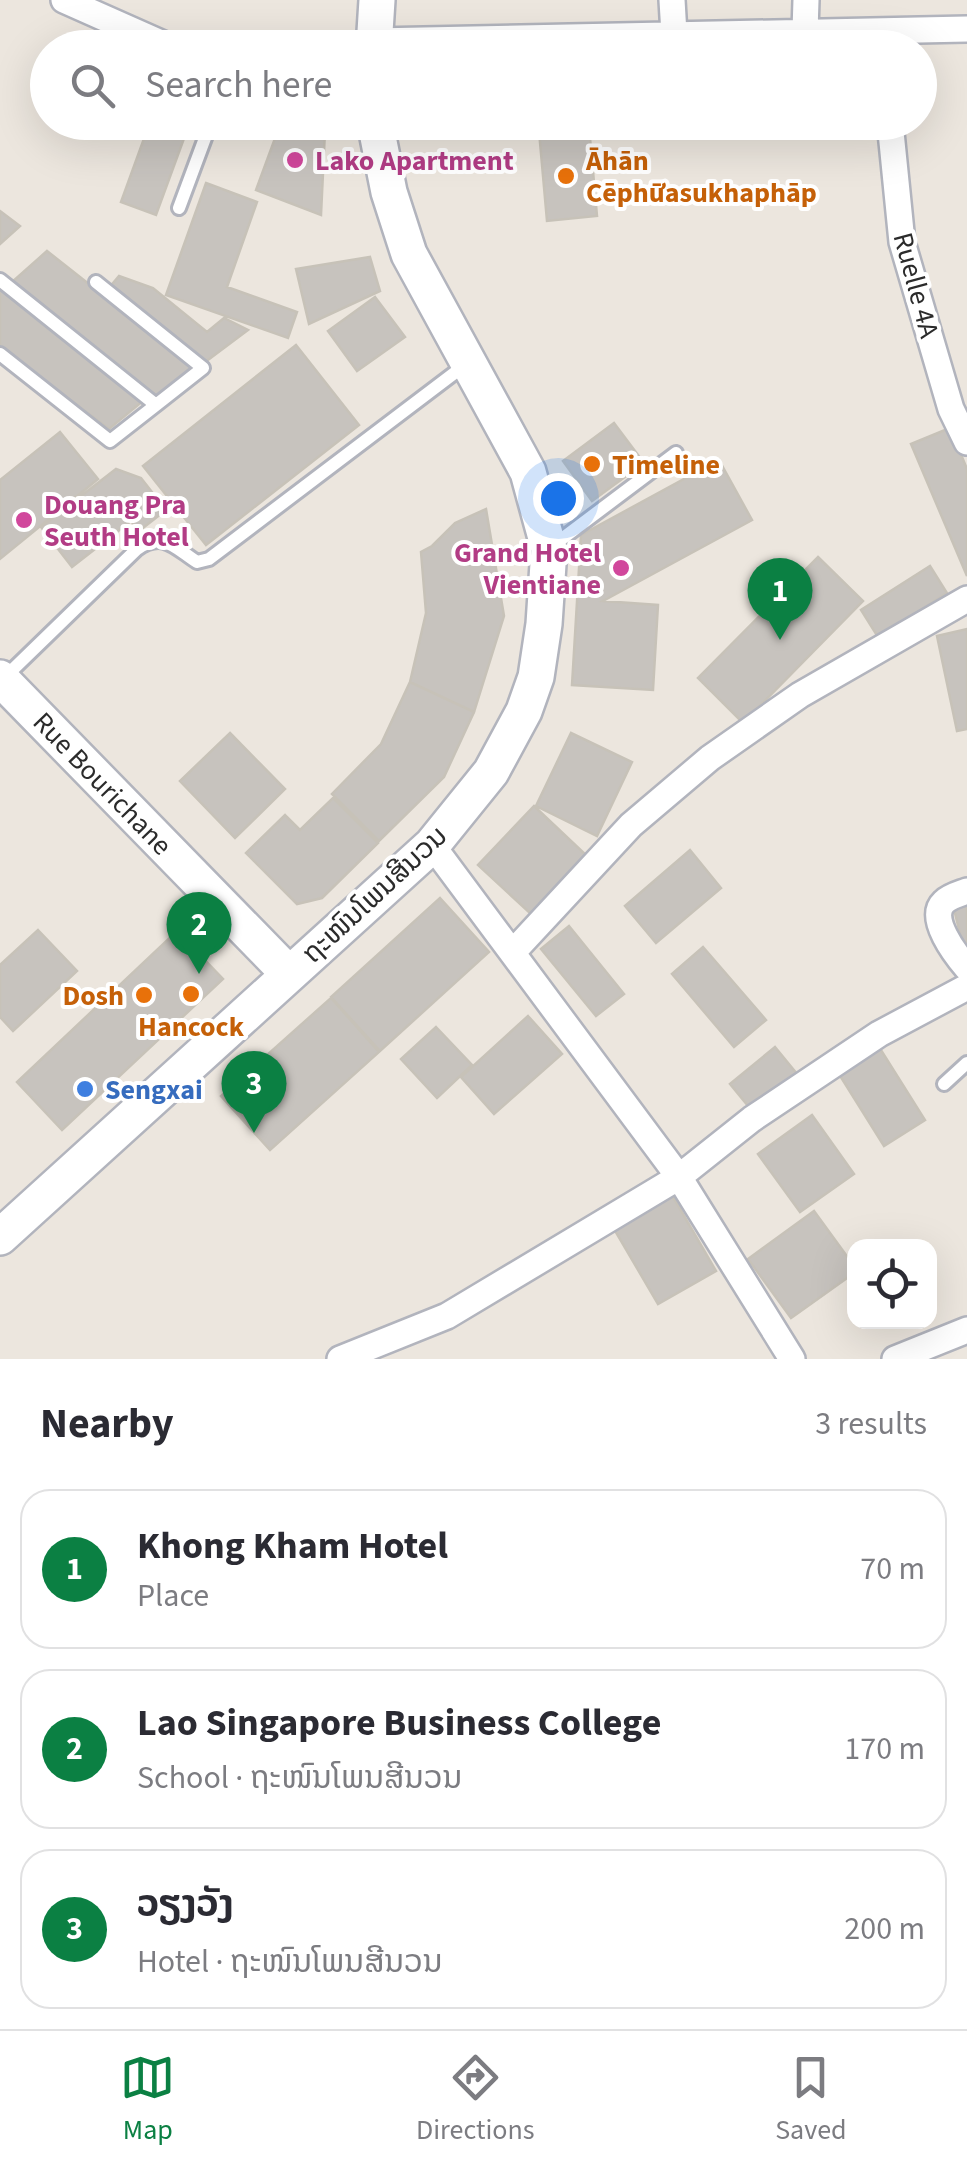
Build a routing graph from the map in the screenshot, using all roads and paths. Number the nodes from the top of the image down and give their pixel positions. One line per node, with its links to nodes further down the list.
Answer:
1 (64, 0): 6 (street)
2 (377, 0): 7 (street)
3 (672, 0): 8 (street)
4 (806, 0): 9 (street)
5 (967, 29): 10 (street)
6 (132, 30)
7 (375, 30)
8 (674, 30)
9 (806, 30)
10 (937, 33)
11 (205, 140): 14 (lane)
12 (375, 140): 18 (street, ຖະໜົນໂພນສີນວນ)
13 (892, 140): 20 (street, Ruelle 4A)
14 (179, 208)
15 (0, 280): 19 (lane)
16 (96, 282): 19 (lane)
17 (0, 354): 19 (lane)
18 (468, 363): 22 (street, ຖະໜົນໂພນສີນວນ); 24 (lane)
19 (156, 405)
20 (967, 442)
21 (676, 454): 22 (lane)
22 (549, 548): 25 (street, ຖະໜົນໂພນສີນວນ)
23 (967, 599): 27 (street)
24 (1, 679): 29 (street, Rue Bourichane)
25 (432, 845): 27 (street); 29 (street, ຖະໜົນໂພນສີນວນ)
26 (967, 892): 28 (street)
27 (512, 952): 33 (street)
28 (967, 968)
29 (289, 974): 34 (street, ຖະໜົນໂພນສີນວນ)
30 (967, 987): 33 (street)
31 (967, 1063): 32 (lane)
32 (944, 1084)
33 (679, 1177): 36 (street); 37 (street)
34 (0, 1237)
35 (967, 1330): 38 (street)
36 (340, 1359)
37 (792, 1359)
38 (895, 1359)

